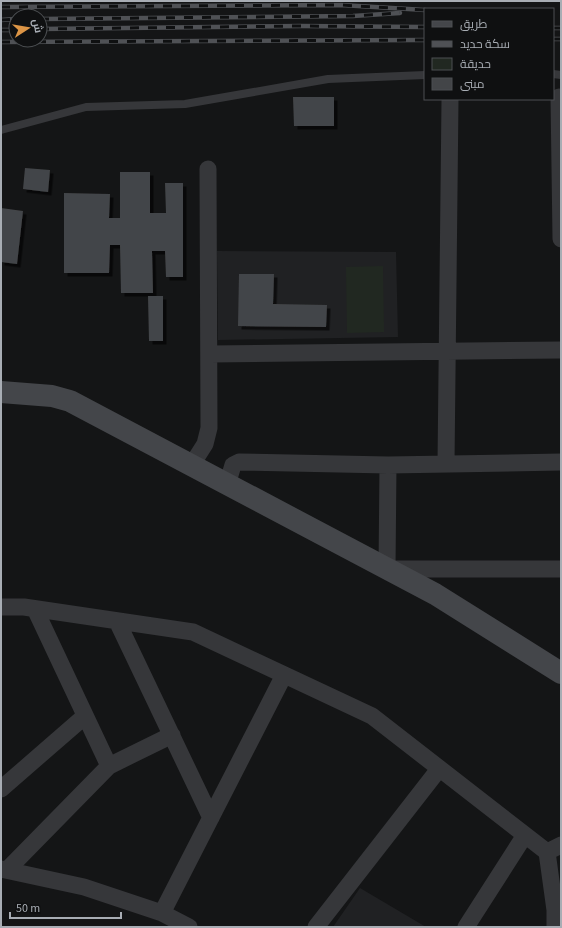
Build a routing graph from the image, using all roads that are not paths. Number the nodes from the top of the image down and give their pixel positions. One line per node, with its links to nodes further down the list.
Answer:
1 (424, 75): 4 (lane)
2 (559, 97): 5 (street)
3 (450, 100): 9 (street)
4 (1, 130)
5 (560, 132): 7 (street)
6 (208, 169): 10 (street)
7 (561, 239)
8 (561, 350): 9 (street)
9 (448, 352): 10 (street); 13 (street)
10 (210, 354): 15 (street)
11 (1, 392): 15 (street)
12 (561, 462): 13 (street)
13 (446, 464): 14 (street)
14 (388, 465): 16 (street); 17 (street)
15 (191, 466): 16 (street)
16 (227, 485): 17 (street)
17 (387, 569): 18 (street); 22 (street)
18 (561, 569)
19 (1, 606): 20 (street)
20 (35, 609): 21 (street); 24 (street)
21 (118, 621): 23 (street); 25 (street)
22 (561, 673)
23 (284, 675): 27 (street); 29 (street)
24 (85, 716): 26 (street); 28 (street)
25 (172, 735): 26 (street); 29 (street)
26 (109, 766): 32 (street)
27 (439, 768): 30 (street); 35 (street)
28 (1, 789)
29 (211, 818): 33 (street)
30 (525, 835): 31 (street); 36 (street)
31 (554, 849): 37 (street)
32 (5, 869): 33 (street)
33 (162, 913): 34 (street)
34 (189, 927)
35 (316, 927)
36 (466, 927)
37 (555, 927)

